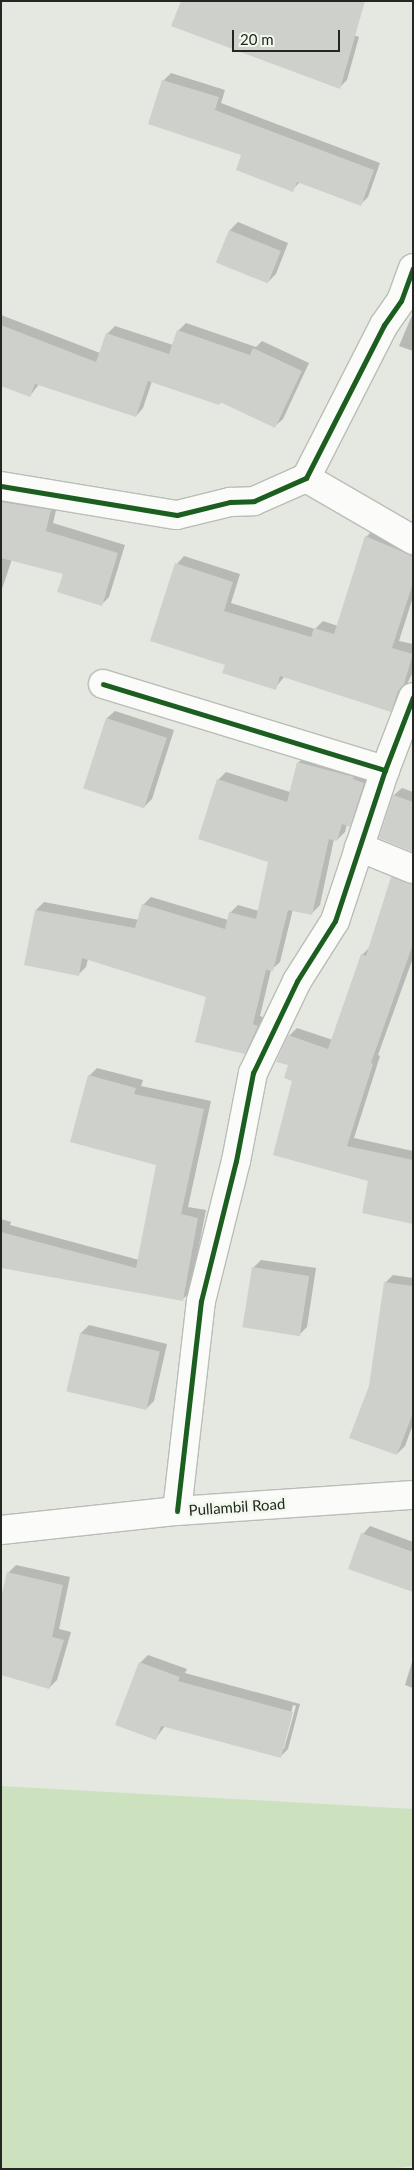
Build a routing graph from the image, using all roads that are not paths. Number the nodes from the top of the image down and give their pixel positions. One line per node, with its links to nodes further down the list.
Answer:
1 (413, 268): 2 (street)
2 (306, 478): 3 (street); 4 (street)
3 (1, 486)
4 (413, 540)
5 (103, 684): 7 (street)
6 (413, 697): 7 (street)
7 (385, 770): 8 (street)
8 (359, 847): 9 (street); 11 (street)
9 (413, 868)
10 (413, 1495): 11 (street, Pullambil Road)
11 (177, 1511): 12 (street, Pullambil Road)
12 (1, 1530)

